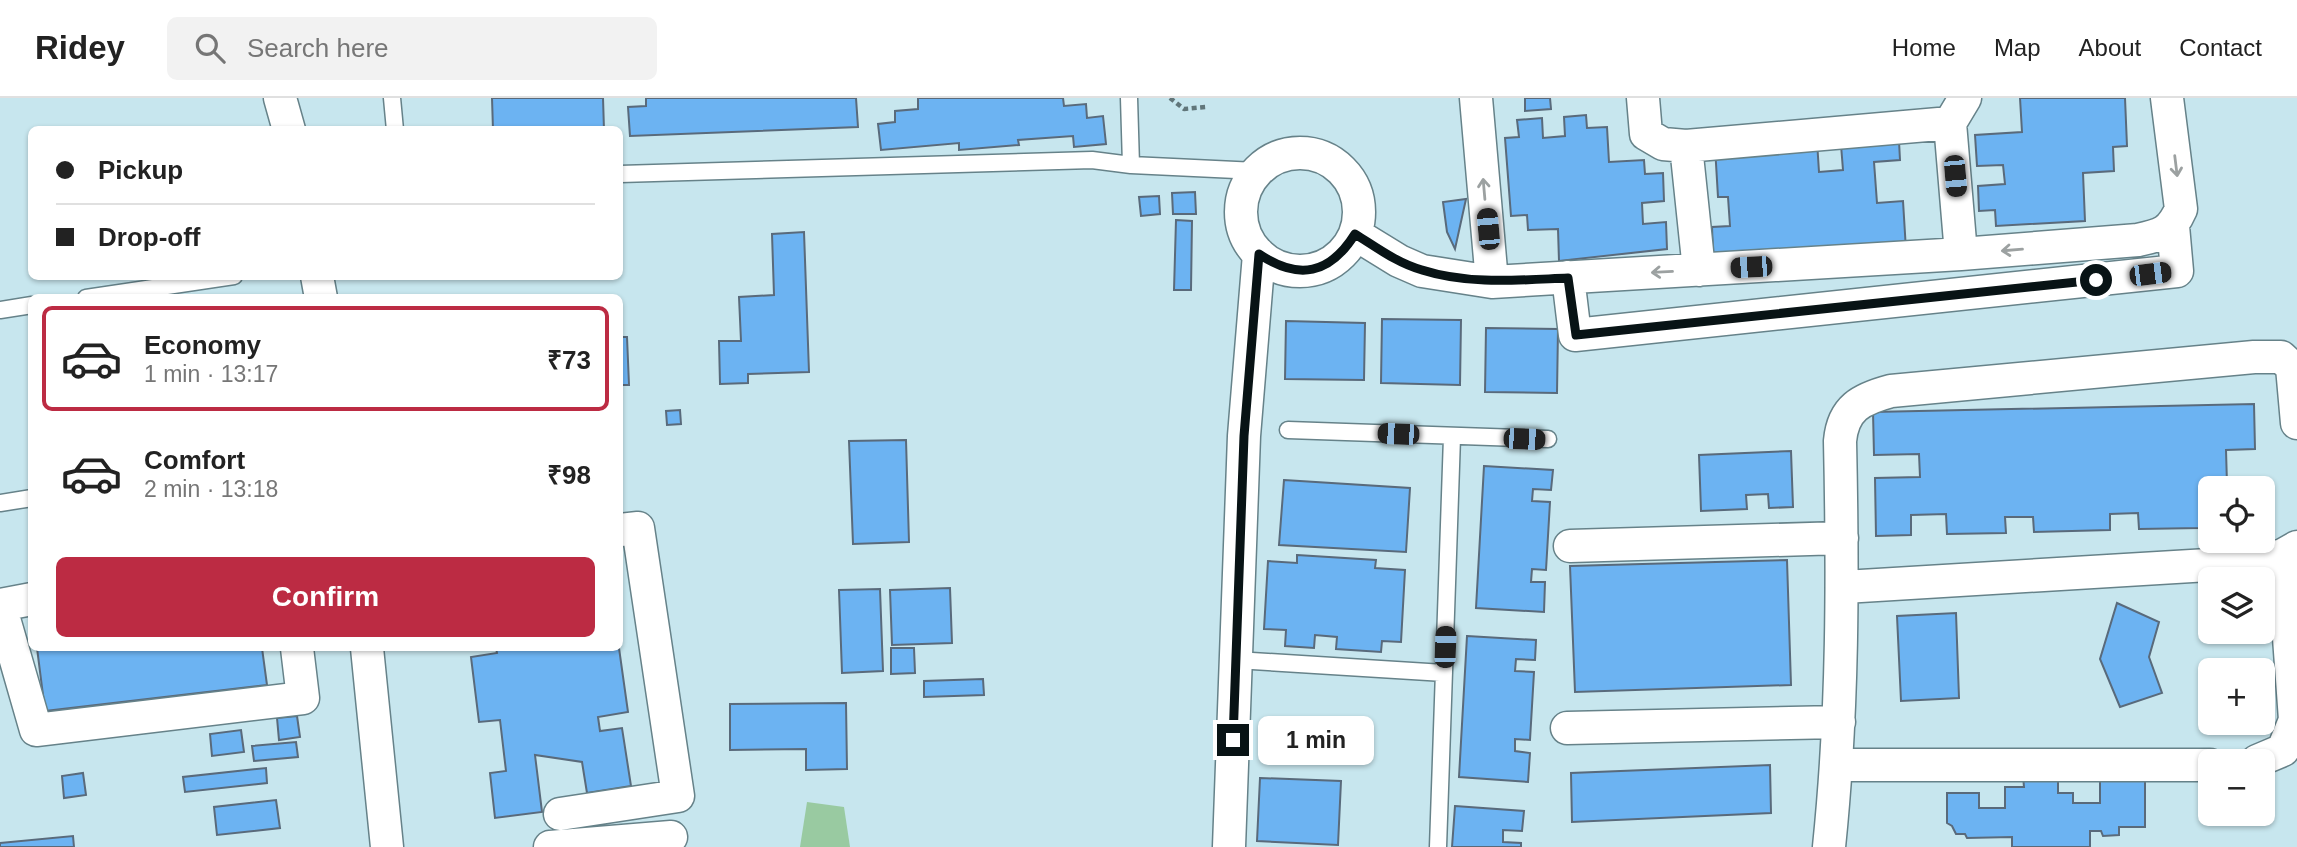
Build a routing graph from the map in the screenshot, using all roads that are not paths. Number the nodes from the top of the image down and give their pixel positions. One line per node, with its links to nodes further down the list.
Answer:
1 (280, 98): 8 (street)
2 (392, 98): 9 (lane)
3 (1129, 98): 11 (lane)
4 (1476, 98): 21 (street, one-way to 4)
5 (1643, 98): 10 (street)
6 (2167, 98): 14 (street, one-way to 14)
7 (1957, 111): 10 (street); 17 (street)
8 (288, 126)
9 (395, 126)
10 (1686, 146): 18 (street)
11 (1131, 165): 12 (lane); 13 (lane)
12 (1257, 171): 15 (street); 16 (street)
13 (623, 174)
14 (2174, 226): 17 (street, one-way to 17); 19 (street)
15 (1355, 234): 16 (street); 21 (street)
16 (1259, 254): 40 (street)
17 (1961, 254): 18 (street)
18 (1699, 270): 19 (street, one-way to 19)
19 (1568, 278): 21 (street)
20 (207, 280): 22 (lane)
21 (1492, 282)
22 (113, 294)
23 (28, 306): 24 (lane)
24 (0, 310)
25 (2297, 423): 32 (street)
26 (1288, 429): 27 (lane)
27 (1452, 437): 28 (lane); 41 (lane)
28 (1548, 439)
29 (28, 499): 30 (lane)
30 (0, 503)
31 (623, 530): 47 (street)
32 (1842, 538): 33 (street); 35 (street)
33 (1570, 546)
34 (2290, 551): 35 (street); 44 (street)
35 (1843, 587): 42 (street)
36 (28, 600): 37 (street)
37 (0, 605): 38 (street)
38 (297, 651)
39 (367, 651): 49 (street)
40 (1236, 660): 41 (lane); 51 (street)
41 (1444, 673): 52 (lane)
42 (1839, 722): 43 (street); 45 (street)
43 (1567, 728)
44 (2275, 753)
45 (1837, 765): 46 (street); 53 (street)
46 (2198, 765)
47 (560, 814)
48 (671, 837): 50 (street)
49 (387, 847)
50 (550, 847)
51 (1228, 847)
52 (1437, 847)
53 (1829, 847)

